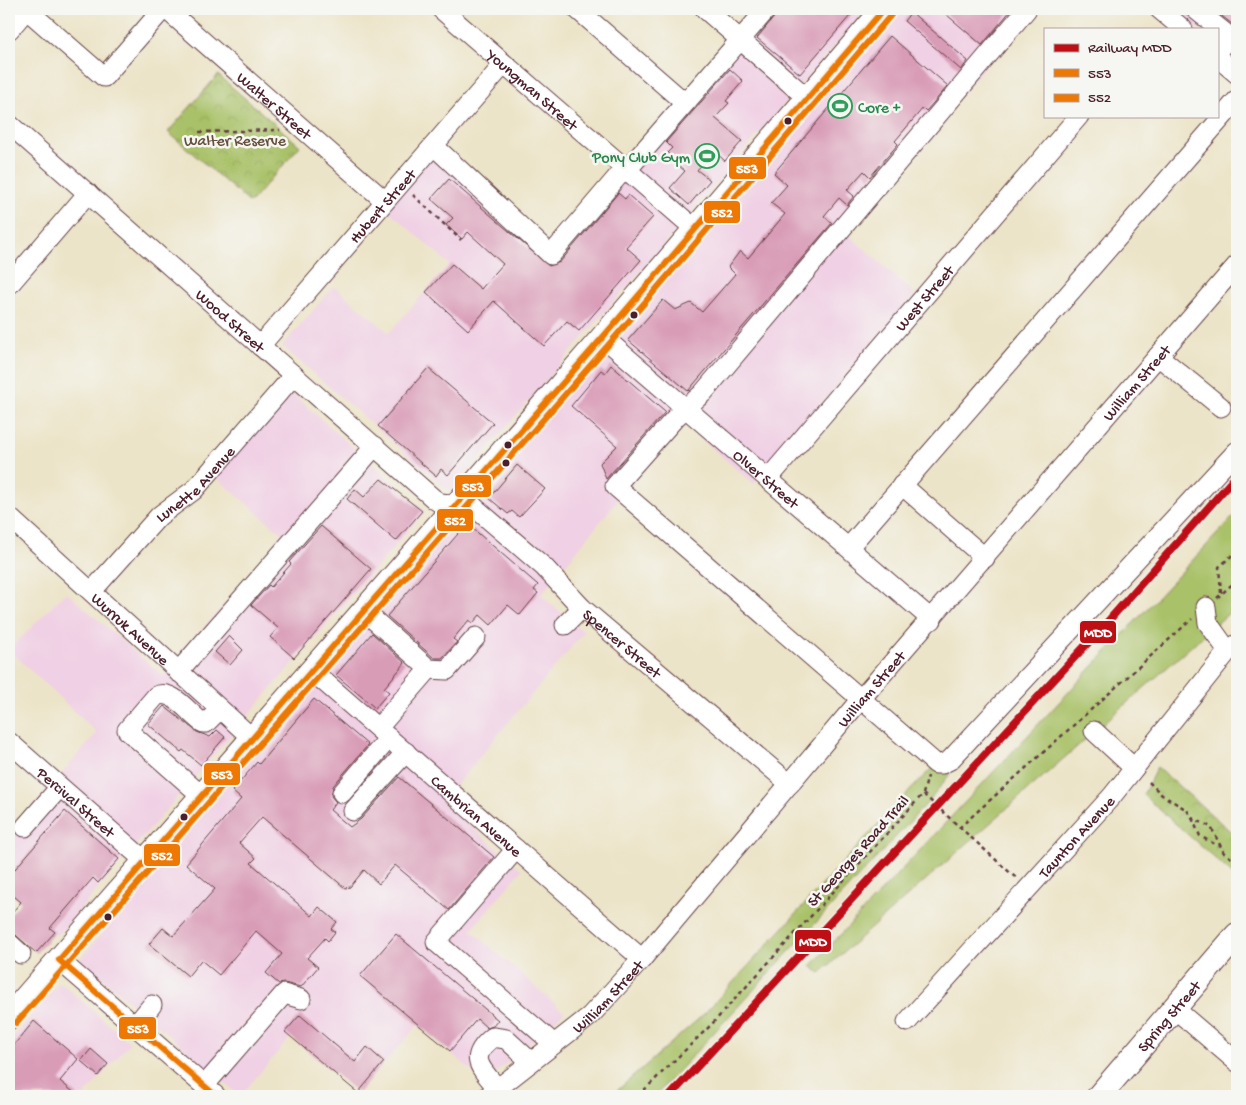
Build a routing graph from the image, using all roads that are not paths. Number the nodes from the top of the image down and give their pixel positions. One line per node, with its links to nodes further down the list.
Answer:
1 (26, 9): 2 (street); 12 (street)
2 (164, 9): 26 (street, Walter Street)
3 (441, 9): 16 (street, Youngman Street)
4 (577, 9): 20 (street)
5 (705, 9): 13 (street)
6 (767, 9): 13 (street)
7 (884, 9): 18 (main road)
8 (1027, 9): 34 (street)
9 (1195, 9): 14 (street)
10 (1160, 18): 11 (street)
11 (1181, 28)
12 (9, 30)
13 (740, 39): 18 (street); 20 (street)
14 (1218, 50)
15 (1218, 58): 17 (street)
16 (504, 64): 23 (street, Hubert Street); 24 (street, Youngman Street)
17 (1237, 74)
18 (807, 98): 27 (main road)
19 (1237, 100): 39 (street)
20 (685, 103): 24 (street)
21 (1077, 118): 38 (street, West Street)
22 (9, 124): 25 (street, Wood Street)
23 (434, 146): 24 (street); 26 (street, Hubert Street)
24 (626, 169): 27 (street, Youngman Street)
25 (88, 194): 29 (street); 31 (street, Wood Street)
26 (385, 201): 31 (street, Hubert Street)
27 (695, 230): 30 (main road)
28 (1237, 265): 32 (street, William Street)
29 (9, 285)
30 (602, 337): 34 (street, Olver Street); 40 (main road)
31 (260, 346): 33 (street, Wood Street)
32 (1158, 356): 35 (street); 43 (street, William Street)
33 (294, 376): 36 (street, Wood Street); 44 (street, Lunette Avenue)
34 (685, 407): 38 (street, Olver Street); 55 (street)
35 (1220, 407)
36 (375, 446): 40 (street, Wood Street); 54 (street)
37 (1237, 451): 55 (street)
38 (768, 479): 42 (street, Olver Street)
39 (902, 485): 42 (street); 43 (street)
40 (458, 503): 46 (street, Spencer Street); 47 (main road)
41 (9, 517): 44 (street, Wurruk Avenue)
42 (849, 547): 48 (street, Olver Street)
43 (985, 558): 48 (street, William Street)
44 (92, 592): 54 (street, Wurruk Avenue)
45 (1206, 607): 51 (street)
46 (582, 608): 49 (street); 63 (street, Spencer Street)
47 (364, 611): 52 (street); 53 (main road)
48 (932, 620): 55 (street, William Street)
49 (565, 625)
50 (476, 637): 52 (street)
51 (1232, 647): 62 (street, Taunton Avenue)
52 (429, 669): 58 (street)
53 (312, 671): 58 (street, Cambrian Avenue); 59 (main road)
54 (178, 672): 56 (street, Wurruk Avenue)
55 (860, 700): 63 (street, William Street)
56 (219, 710): 59 (street, Wurruk Avenue); 66 (street)
57 (1094, 731): 62 (street)
58 (384, 733): 61 (street, Cambrian Avenue); 65 (street)
59 (252, 738): 66 (main road)
60 (9, 742): 64 (street, Percival Street)
61 (412, 750): 67 (street); 69 (street, Cambrian Avenue)
62 (1134, 768): 78 (street, Taunton Avenue)
63 (790, 784): 72 (street, William Street)
64 (60, 788): 68 (street); 70 (street, Percival Street)
65 (342, 794)
66 (202, 796): 70 (main road)
67 (353, 811)
68 (26, 827)
69 (516, 848): 72 (street, Cambrian Avenue); 80 (street)
70 (145, 861): 73 (main road)
71 (1237, 935): 76 (main road, Spring Street)
72 (642, 959): 80 (street, William Street)
73 (59, 960): 77 (main road); 79 (street)
74 (301, 999): 83 (street)
75 (152, 1005): 79 (street)
76 (1174, 1009): 82 (street); 85 (main road, Spring Street)
77 (9, 1017)
78 (907, 1022)
79 (135, 1026): 83 (street)
80 (554, 1044): 81 (street, William Street)
81 (531, 1062): 84 (street, William Street); 84 (street)
82 (1237, 1062)
83 (210, 1091)
84 (493, 1092)
85 (1107, 1094)

